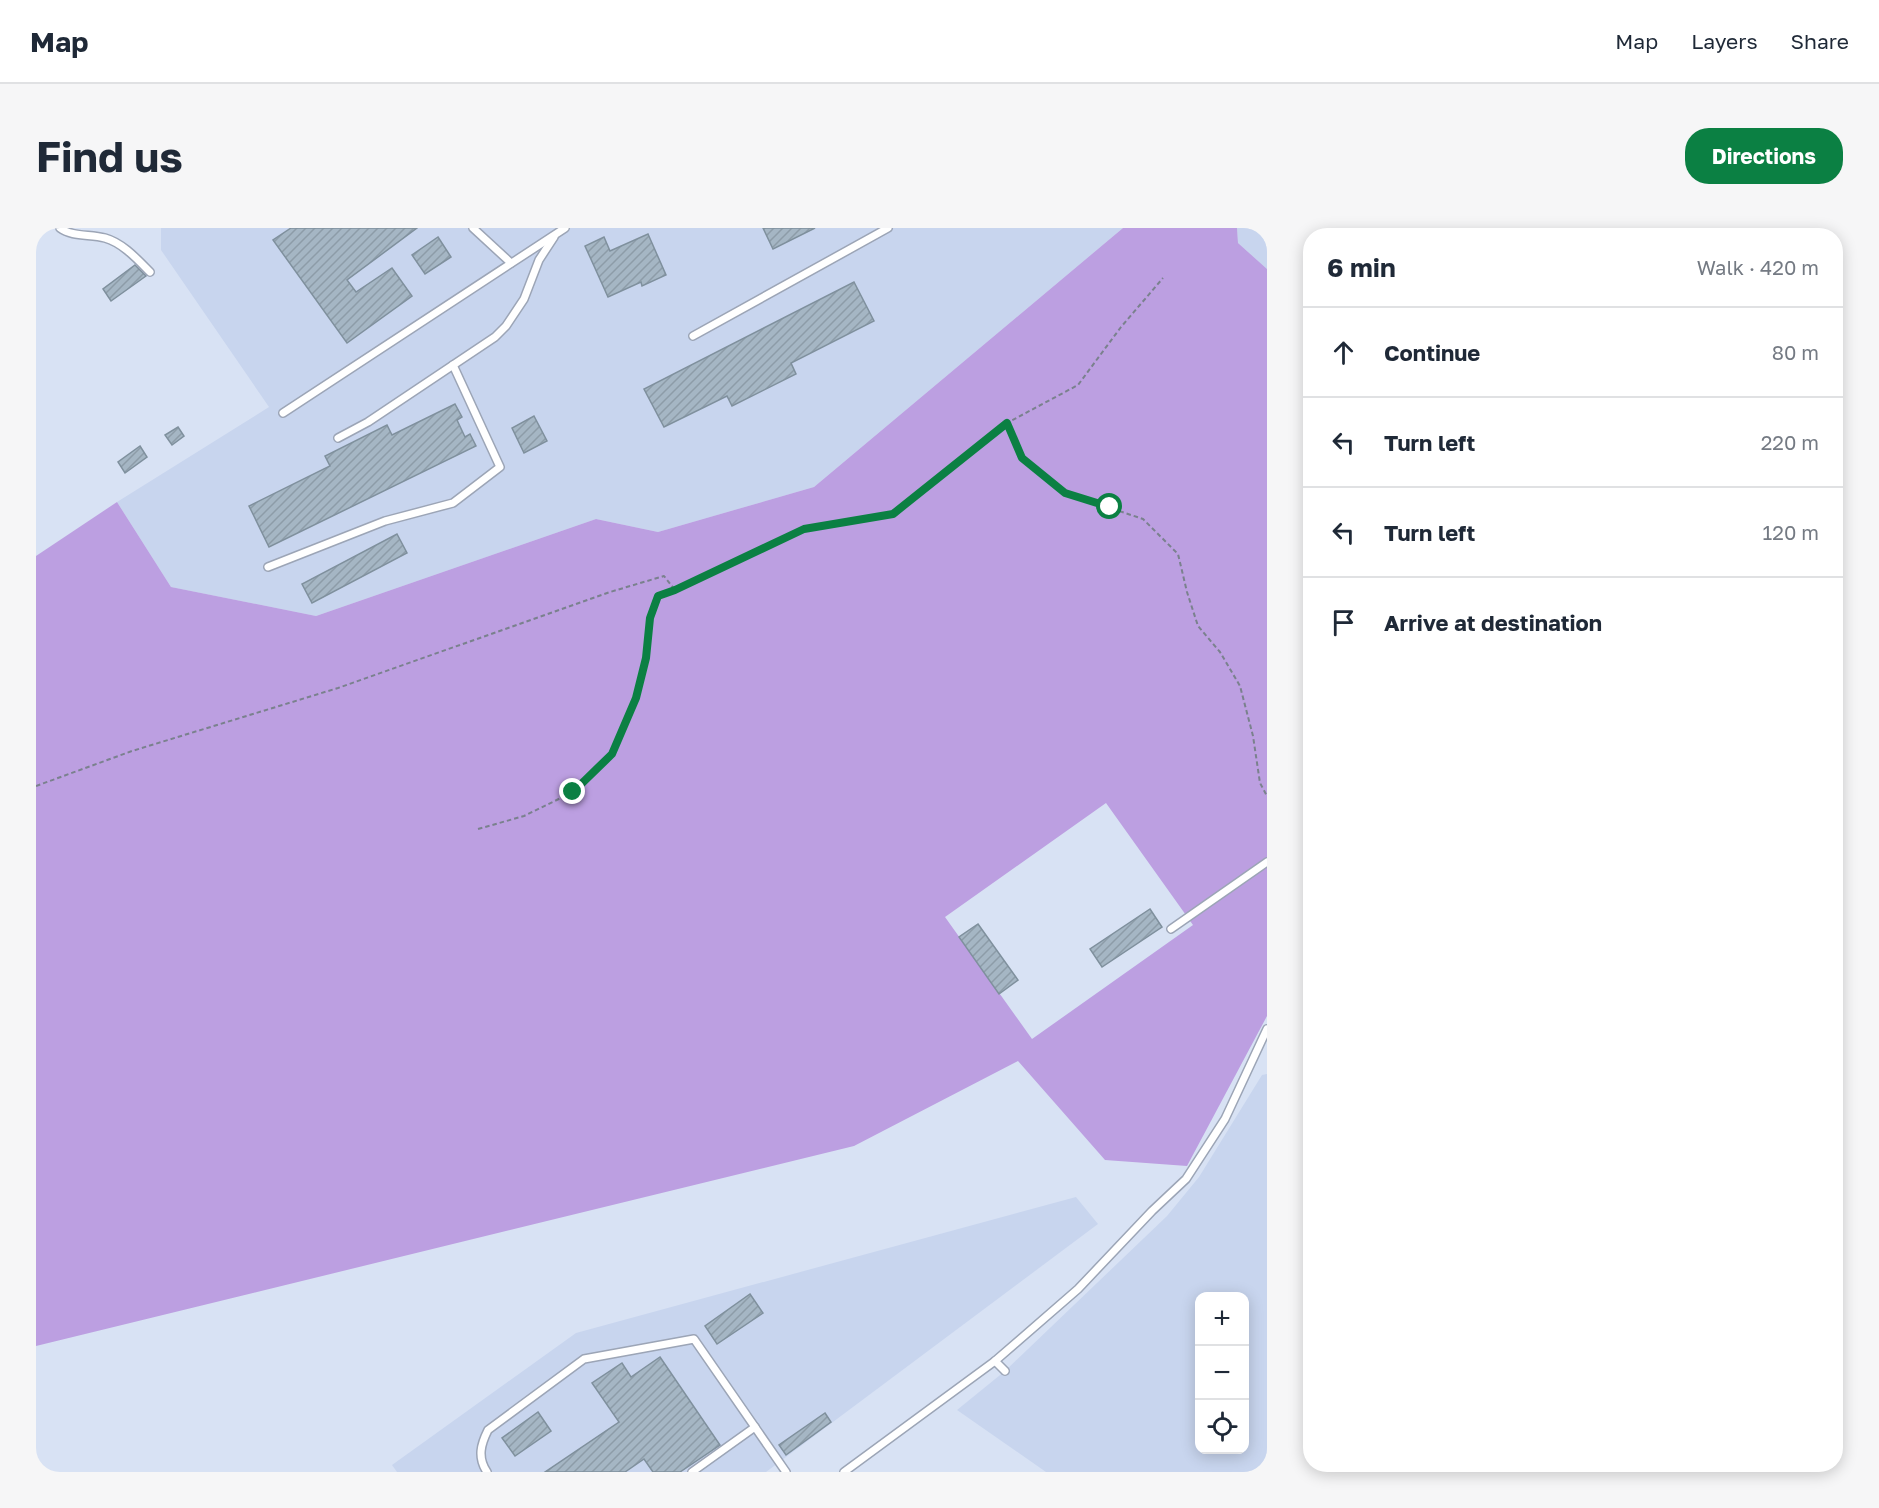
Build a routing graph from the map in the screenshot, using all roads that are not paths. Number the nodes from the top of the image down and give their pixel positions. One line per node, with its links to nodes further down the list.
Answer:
1 (60, 228): 7 (lane)
2 (473, 228): 6 (lane)
3 (565, 228): 5 (lane)
4 (888, 228): 8 (lane)
5 (558, 233): 6 (lane); 9 (lane)
6 (511, 263): 10 (lane)
7 (150, 272)
8 (693, 336)
9 (453, 365): 11 (lane); 12 (lane)
10 (283, 412)
11 (338, 438)
12 (268, 567)
13 (1267, 862): 14 (lane)
14 (1172, 929)
15 (1267, 1029): 16 (lane)
16 (995, 1361): 17 (lane); 19 (lane)
17 (1005, 1371)
18 (755, 1427): 20 (lane); 21 (lane); 22 (lane)
19 (850, 1470)
20 (486, 1472)
21 (692, 1472)
22 (786, 1472)

